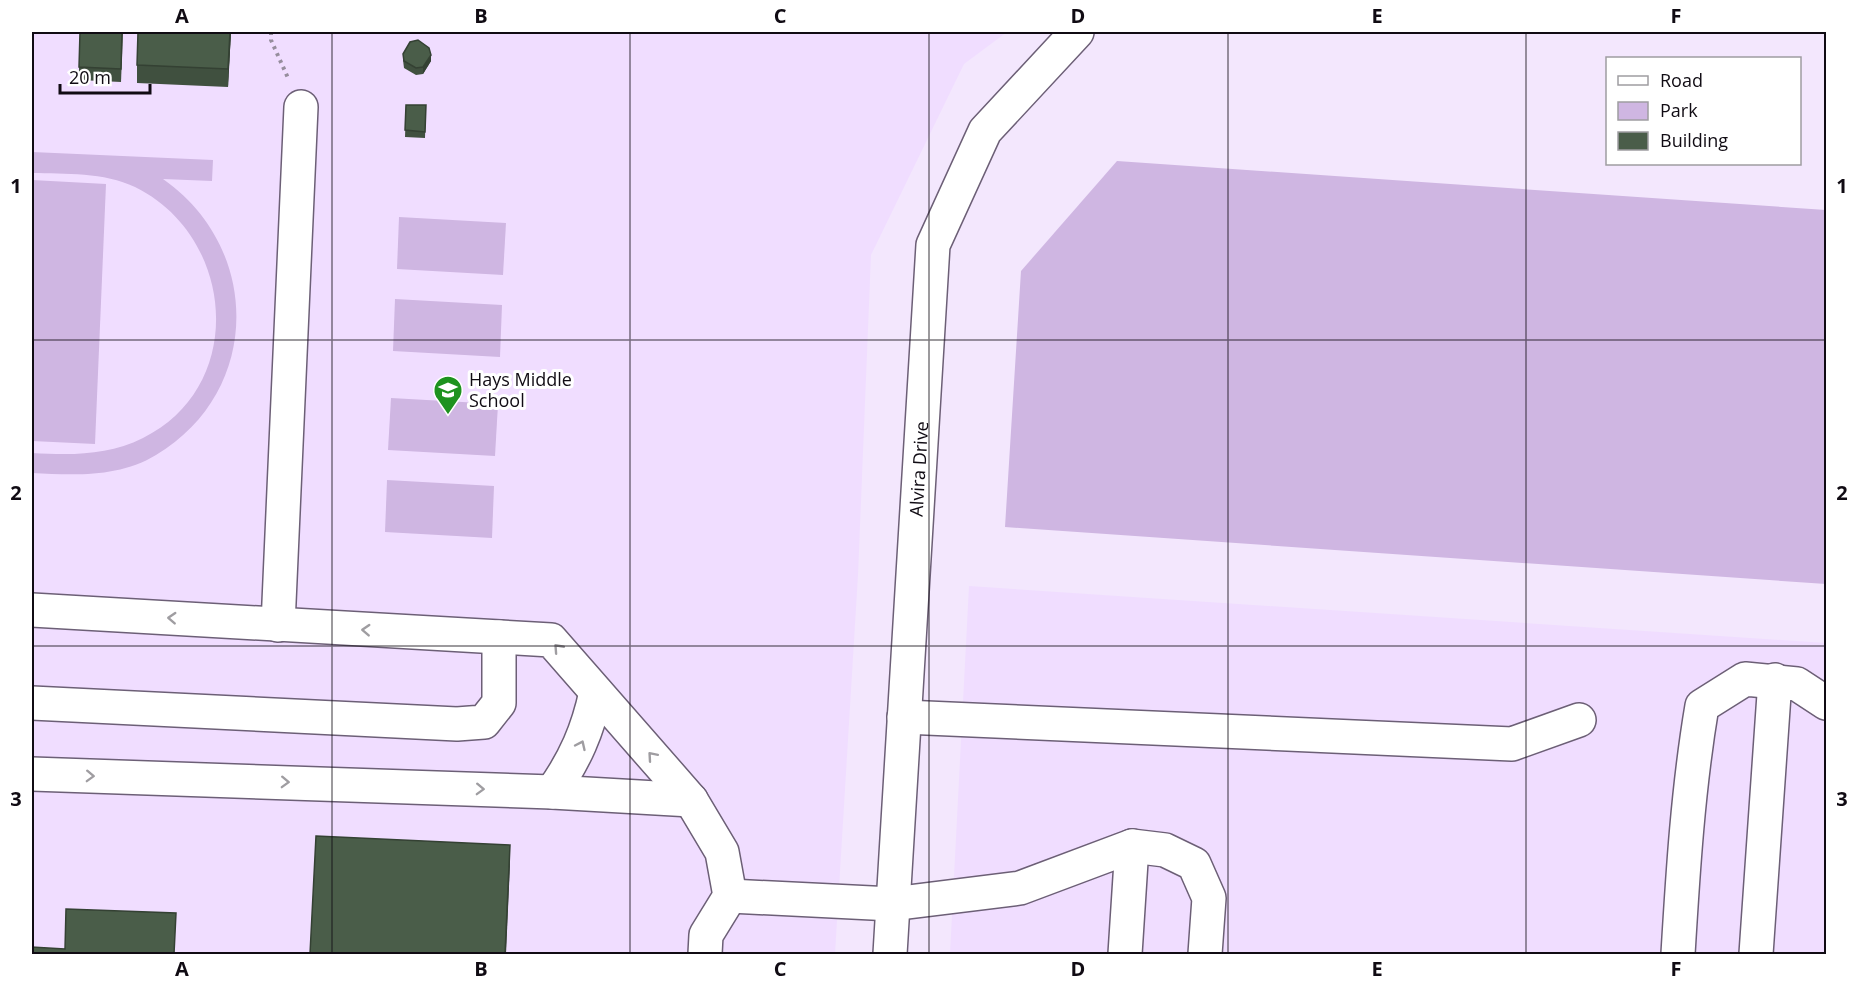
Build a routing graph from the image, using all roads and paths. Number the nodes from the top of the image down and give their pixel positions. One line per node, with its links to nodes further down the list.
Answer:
1 (271, 32): 3 (path)
2 (1077, 32): 11 (street, Alvira Drive)
3 (301, 107): 5 (street)
4 (32, 610): 5 (street, one-way to 4)
5 (278, 625): 6 (street, one-way to 5)
6 (499, 638): 8 (street, one-way to 6); 9 (street)
7 (1775, 680): 10 (street); 23 (street); 24 (street)
8 (596, 692): 14 (street, one-way to 8); 15 (street, one-way to 8)
9 (32, 703)
10 (1827, 703)
11 (904, 717): 12 (street); 18 (street, Alvira Drive)
12 (1579, 720)
13 (32, 774): 14 (street, one-way to 14)
14 (552, 792): 15 (street)
15 (691, 800): 17 (street)
16 (1132, 846): 18 (street); 21 (street); 22 (street)
17 (730, 896): 18 (street); 19 (street)
18 (892, 904): 20 (street, Alvira Drive)
19 (705, 954)
20 (890, 954)
21 (1125, 954)
22 (1205, 954)
23 (1678, 954)
24 (1756, 954)

